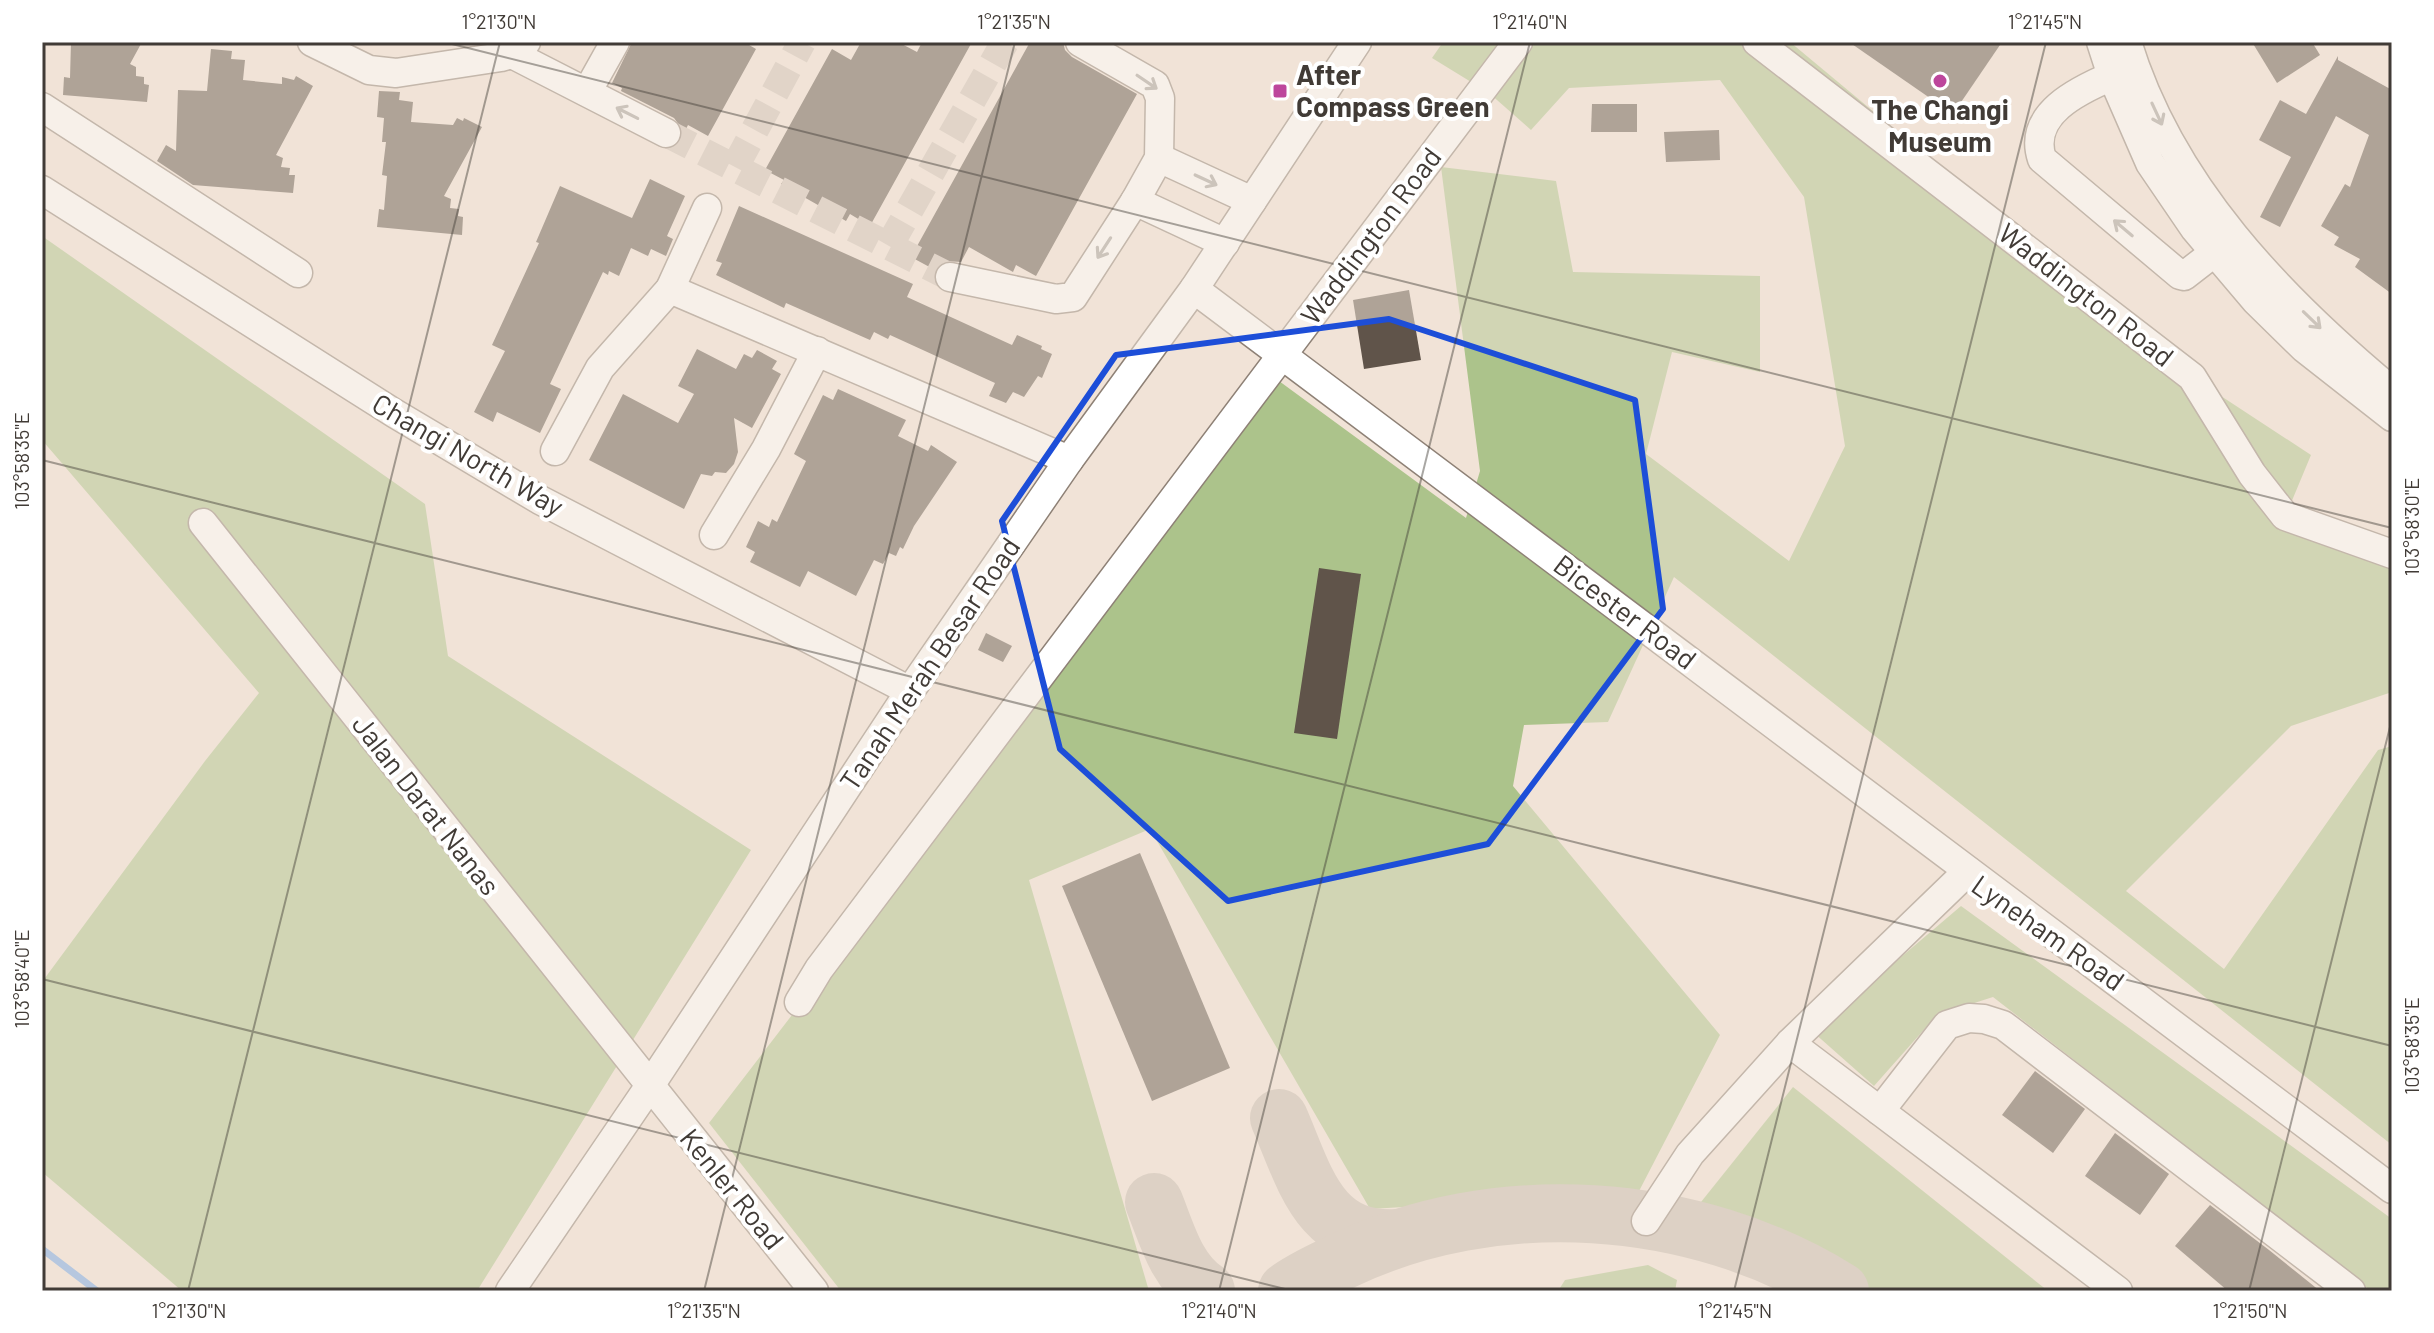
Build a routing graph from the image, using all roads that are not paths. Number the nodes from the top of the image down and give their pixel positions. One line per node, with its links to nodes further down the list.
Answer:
1 (312, 42): 9 (street)
2 (615, 42): 11 (street)
3 (1080, 42): 14 (street, one-way to 14)
4 (1357, 42): 17 (street, Tanah Merah Besar Road)
5 (1518, 42): 26 (street, Waddington Road)
6 (1757, 42): 33 (street, Waddington Road)
7 (2101, 42): 10 (street)
8 (2127, 42): 27 (street, one-way to 27)
9 (519, 48): 11 (street)
10 (2112, 76): 20 (street); 20 (street, one-way to 10)
11 (587, 92): 13 (street, one-way to 11)
12 (42, 107): 21 (street)
13 (666, 133)
14 (1159, 158): 16 (street); 17 (street, one-way to 17)
15 (42, 190): 34 (street, Changi North Way)
16 (1135, 201): 19 (street); 22 (street, one-way to 22)
17 (1252, 201): 19 (street, Tanah Merah Besar Road)
18 (707, 208): 23 (street)
19 (1225, 243): 24 (street, Tanah Merah Besar Road)
20 (2215, 252): 28 (street)
21 (298, 273)
22 (950, 277)
23 (670, 289): 25 (street); 29 (street)
24 (1194, 289): 26 (street, Bicester Road); 30 (street, Tanah Merah Besar Road)
25 (817, 351): 30 (street); 32 (street)
26 (1281, 353): 35 (street, Bicester Road); 36 (street, Waddington Road)
27 (2392, 391)
28 (2392, 417)
29 (555, 451)
30 (1069, 460): 34 (street, Tanah Merah Besar Road)
31 (203, 523): 38 (street, Jalan Darat Nanas)
32 (714, 535)
33 (2392, 554)
34 (910, 691): 38 (street, Tanah Merah Besar Road)
35 (1968, 871): 37 (street, Lyneham Road); 40 (street, Lyneham Road)
36 (799, 1002)
37 (1790, 1043): 39 (street); 41 (street, Lyneham Road)
38 (649, 1087): 42 (street, Tanah Merah Besar Road); 43 (street, Kenler Road)
39 (1880, 1111): 44 (street); 45 (street)
40 (2392, 1189)
41 (1646, 1221)
42 (510, 1291)
43 (814, 1291)
44 (2118, 1291)
45 (2351, 1291)

